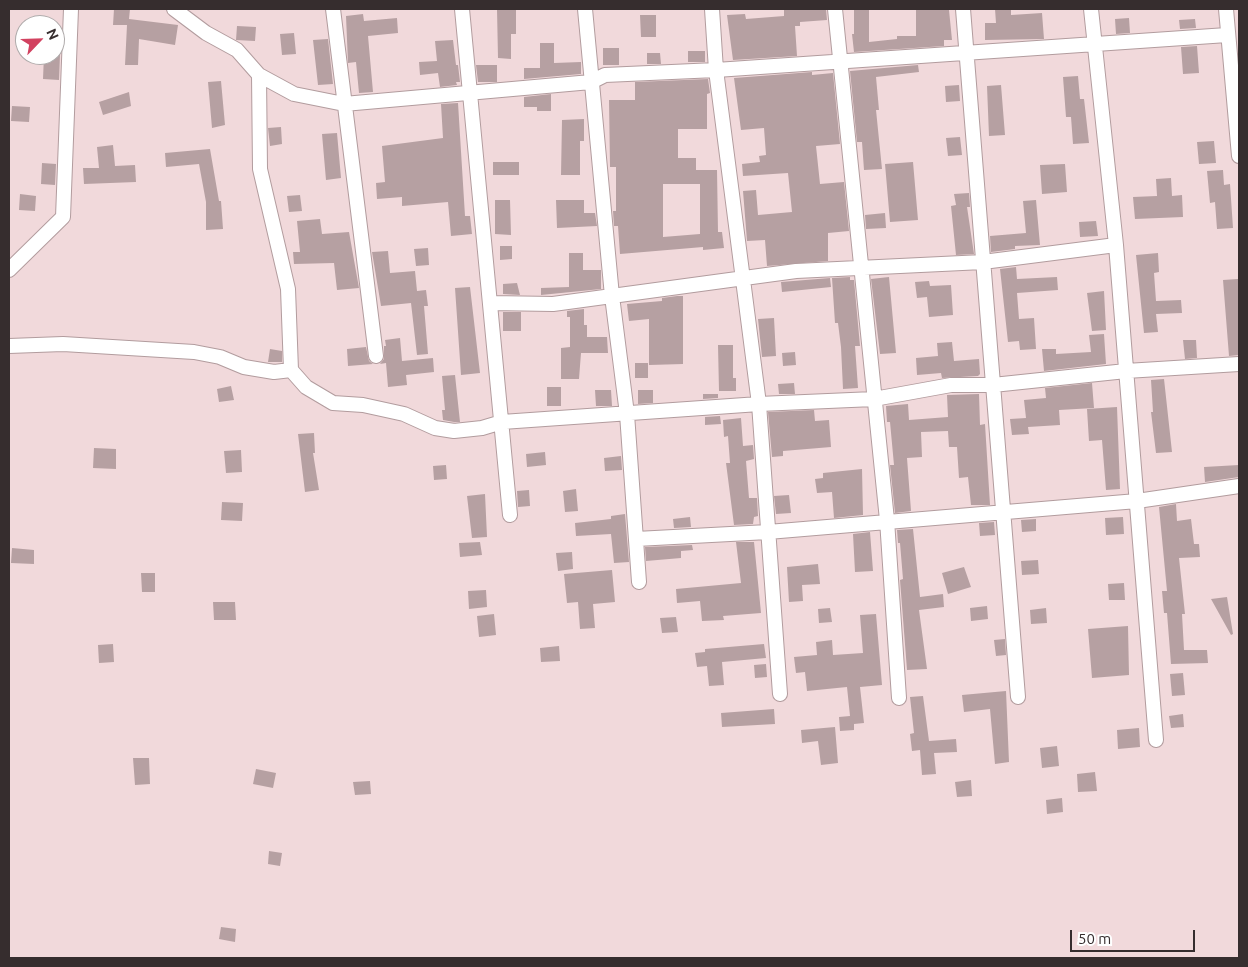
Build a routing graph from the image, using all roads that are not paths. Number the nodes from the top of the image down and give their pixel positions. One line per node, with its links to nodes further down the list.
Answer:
1 (71, 9): 24 (street)
2 (174, 9): 16 (street)
3 (333, 9): 19 (street)
4 (462, 9): 18 (street)
5 (585, 9): 17 (street)
6 (712, 9): 15 (street)
7 (835, 9): 14 (street)
8 (962, 9): 13 (street)
9 (1091, 9): 12 (street)
10 (1226, 9): 11 (street)
11 (1231, 27): 12 (street); 20 (street)
12 (1093, 44): 13 (street); 21 (street)
13 (965, 52): 14 (street); 22 (street)
14 (839, 61): 15 (street); 23 (street)
15 (716, 70): 17 (street); 25 (street)
16 (259, 75): 19 (street); 31 (street)
17 (591, 82): 18 (street); 26 (street)
18 (472, 92): 19 (street); 27 (street)
19 (344, 104): 29 (street)
20 (1239, 156)
21 (1116, 245): 22 (street); 32 (street)
22 (982, 262): 23 (street); 33 (street)
23 (860, 267): 25 (street); 34 (street)
24 (9, 270)
25 (743, 278): 26 (street); 35 (street)
26 (612, 296): 27 (street); 36 (street)
27 (491, 303): 37 (street)
28 (9, 346): 31 (street)
29 (376, 356)
30 (1239, 364): 32 (street)
31 (292, 370): 37 (street)
32 (1126, 371): 33 (street); 39 (street)
33 (993, 385): 34 (street); 40 (street)
34 (874, 399): 35 (street); 42 (street)
35 (759, 404): 36 (street); 43 (street)
36 (627, 414): 37 (street); 44 (street)
37 (502, 422): 41 (street)
38 (1239, 486): 39 (street)
39 (1137, 501): 40 (street); 49 (street)
40 (1003, 511): 42 (street); 47 (street)
41 (510, 515)
42 (887, 520): 43 (street); 48 (street)
43 (768, 532): 44 (street); 46 (street)
44 (636, 539): 45 (street)
45 (639, 582)
46 (780, 694)
47 (1018, 697)
48 (899, 698)
49 (1156, 740)

